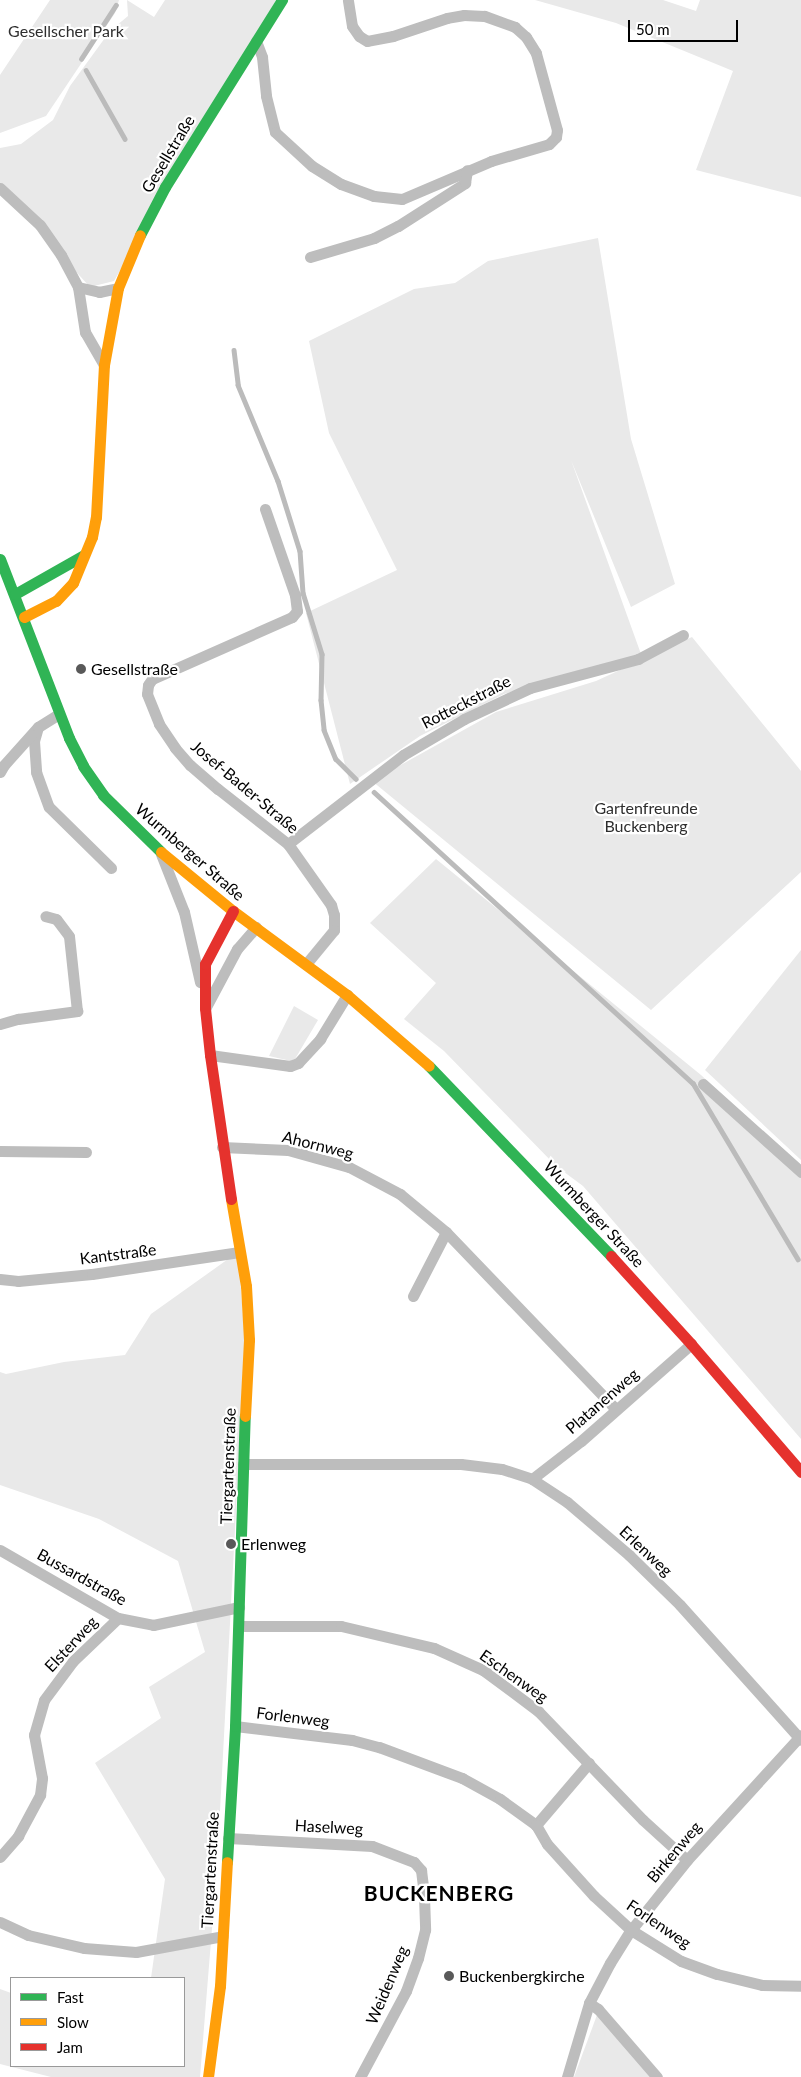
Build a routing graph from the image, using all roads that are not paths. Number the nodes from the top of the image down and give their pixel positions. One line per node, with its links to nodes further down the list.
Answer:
1 (282, 0): 3 (street, Gesellstraße)
2 (348, 0): 4 (street)
3 (256, 41): 4 (street); 8 (street, Gesellstraße)
4 (468, 170): 6 (street)
5 (0, 188): 7 (street)
6 (310, 258)
7 (78, 287): 8 (street); 9 (street)
8 (118, 288): 9 (street, Gesellstraße)
9 (104, 365): 11 (street, Gesellstraße)
10 (266, 508): 19 (street, Josef-Bader-Straße)
11 (84, 555): 13 (street); 14 (street, Gesellstraße)
12 (0, 559): 13 (street, Wurmberger Straße)
13 (15, 594): 14 (street, Wurmberger Straße)
14 (24, 617): 16 (street, Wurmberger Straße)
15 (683, 635): 19 (street, Rotteckstraße)
16 (59, 714): 17 (street); 20 (street, Wurmberger Straße)
17 (38, 727): 18 (street); 21 (street)
18 (0, 772)
19 (288, 844): 25 (street, Josef-Bader-Straße)
20 (160, 852): 22 (street, Wurmberger Straße); 27 (street, Tiergartenstraße)
21 (110, 868)
22 (233, 911): 24 (street, Wurmberger Straße); 27 (street, Tiergartenstraße)
23 (45, 916): 28 (street)
24 (256, 927): 25 (street, Wurmberger Straße); 27 (street)
25 (306, 964): 26 (street, Wurmberger Straße)
26 (347, 994): 29 (street); 39 (street, Wurmberger Straße)
27 (206, 1008): 29 (street, Tiergartenstraße)
28 (0, 1024)
29 (210, 1055): 31 (street, Tiergartenstraße)
30 (703, 1084): 34 (street)
31 (222, 1146): 35 (street, Ahornweg); 36 (street, Tiergartenstraße)
32 (0, 1151): 33 (street)
33 (86, 1152)
34 (801, 1172)
35 (446, 1232): 38 (street); 40 (street, Ahornweg)
36 (239, 1252): 37 (street, Kantstraße); 41 (street, Tiergartenstraße)
37 (0, 1279)
38 (413, 1296)
39 (691, 1344): 40 (street, Platanenweg); 42 (street, Wurmberger Straße)
40 (616, 1409): 43 (street, Platanenweg)
41 (243, 1464): 43 (street, Erlenweg); 45 (street, Tiergartenstraße)
42 (801, 1472)
43 (532, 1479): 49 (street, Erlenweg)
44 (0, 1550): 46 (street, Bussardstraße)
45 (239, 1607): 46 (street, Bussardstraße); 47 (street, Tiergartenstraße)
46 (118, 1618): 53 (street, Elsterweg)
47 (238, 1626): 48 (street, Tiergartenstraße); 50 (street, Eschenweg)
48 (235, 1726): 51 (street, Forlenweg); 52 (street, Tiergartenstraße)
49 (800, 1738): 54 (street, Birkenweg)
50 (589, 1763): 51 (street); 54 (street, Eschenweg)
51 (536, 1825): 57 (street, Forlenweg)
52 (228, 1838): 55 (street, Haselweg); 58 (street, Tiergartenstraße)
53 (0, 1857)
54 (687, 1860): 57 (street, Birkenweg)
55 (421, 1870): 62 (street, Weidenweg)
56 (0, 1922): 58 (street)
57 (631, 1930): 59 (street, Forlenweg); 60 (street, Birkenweg)
58 (223, 1936): 61 (street, Tiergartenstraße)
59 (801, 1986)
60 (589, 2003): 63 (street, Birkenweg); 64 (street)
61 (208, 2077)
62 (360, 2077)
63 (567, 2077)
64 (657, 2077)

